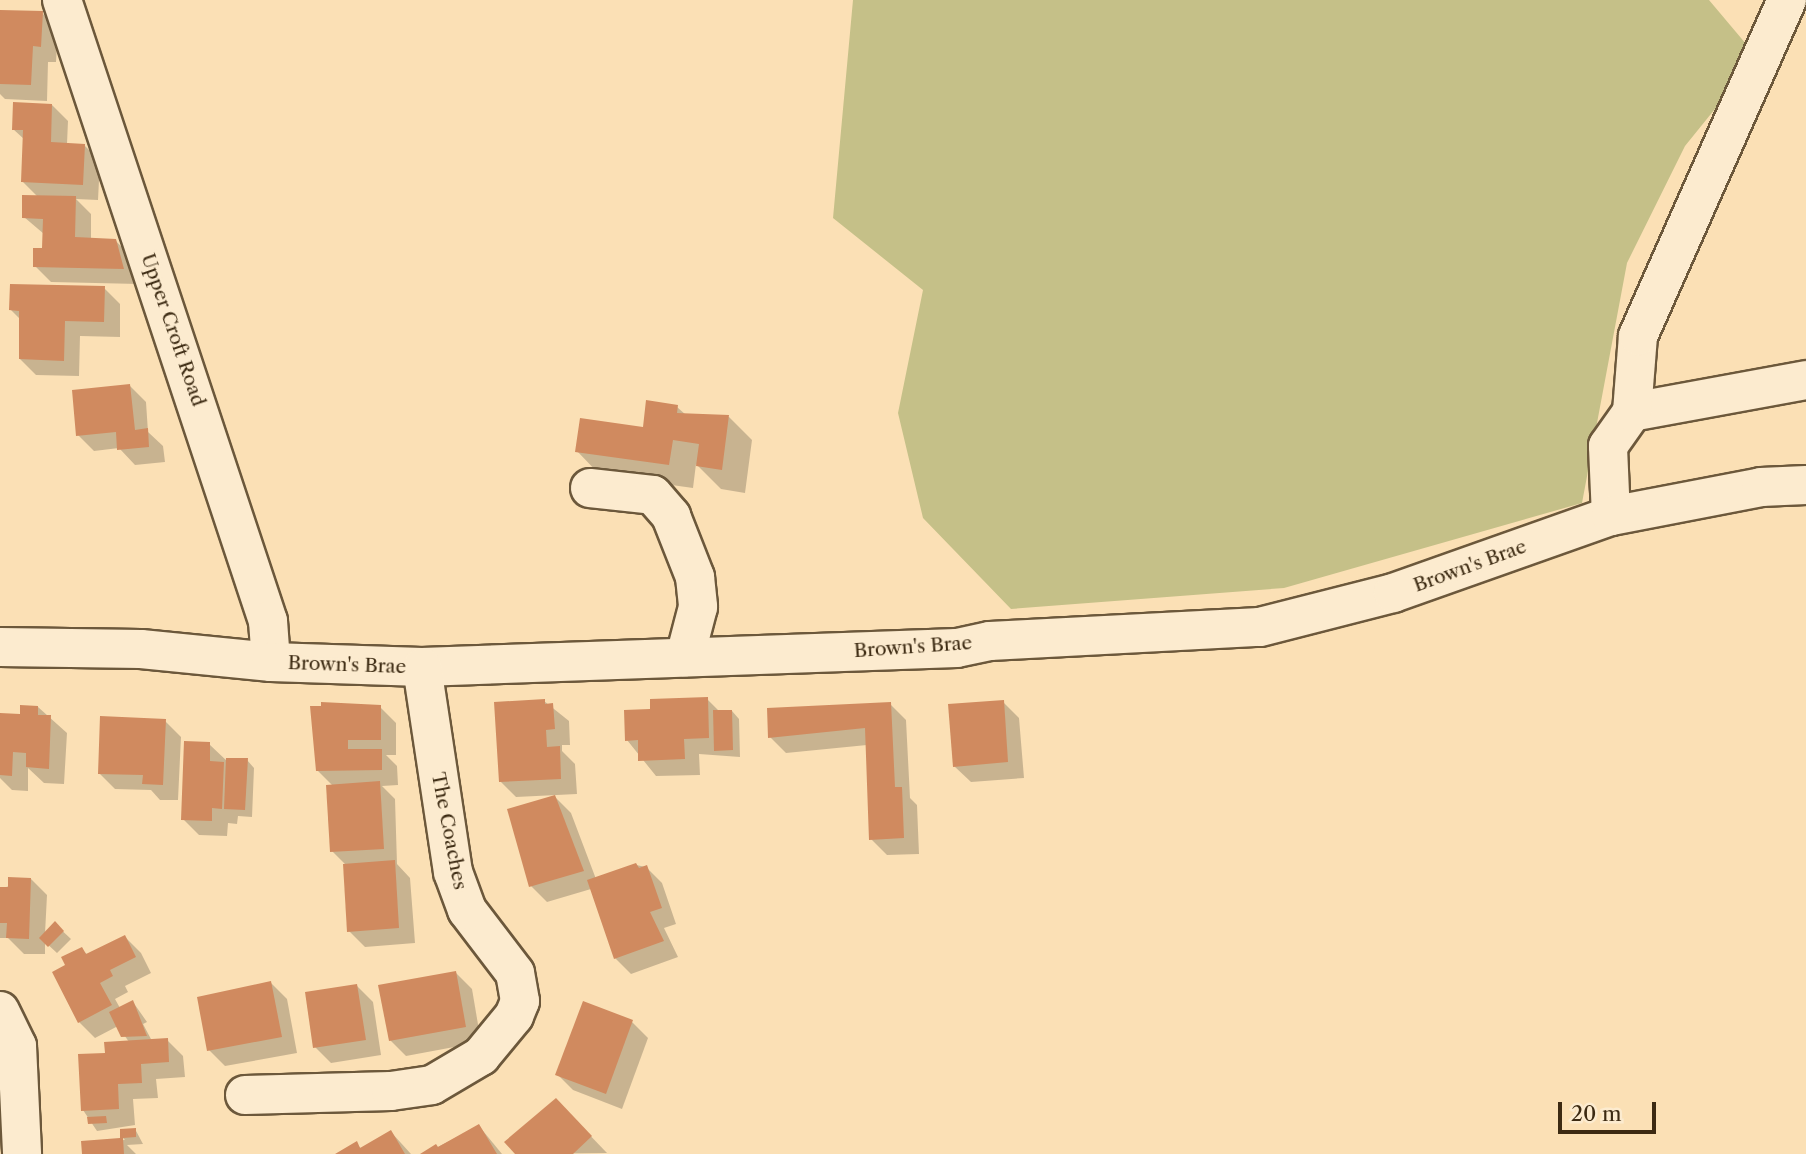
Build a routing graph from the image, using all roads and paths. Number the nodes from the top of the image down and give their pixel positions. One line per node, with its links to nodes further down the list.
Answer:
1 (62, 0): 10 (street, Upper Croft Road)
2 (1787, 0): 4 (street)
3 (1806, 380): 4 (street)
4 (1632, 412): 7 (street)
5 (1806, 485): 7 (street, Brown's Brae)
6 (590, 488): 9 (street)
7 (1611, 516): 9 (street, Brown's Brae)
8 (0, 647): 10 (street, Brown's Brae)
9 (685, 657): 11 (street, Brown's Brae)
10 (271, 662): 11 (street, Brown's Brae)
11 (422, 667): 13 (street, The Coaches)
12 (0, 1011): 14 (street)
13 (245, 1095)
14 (22, 1154)

